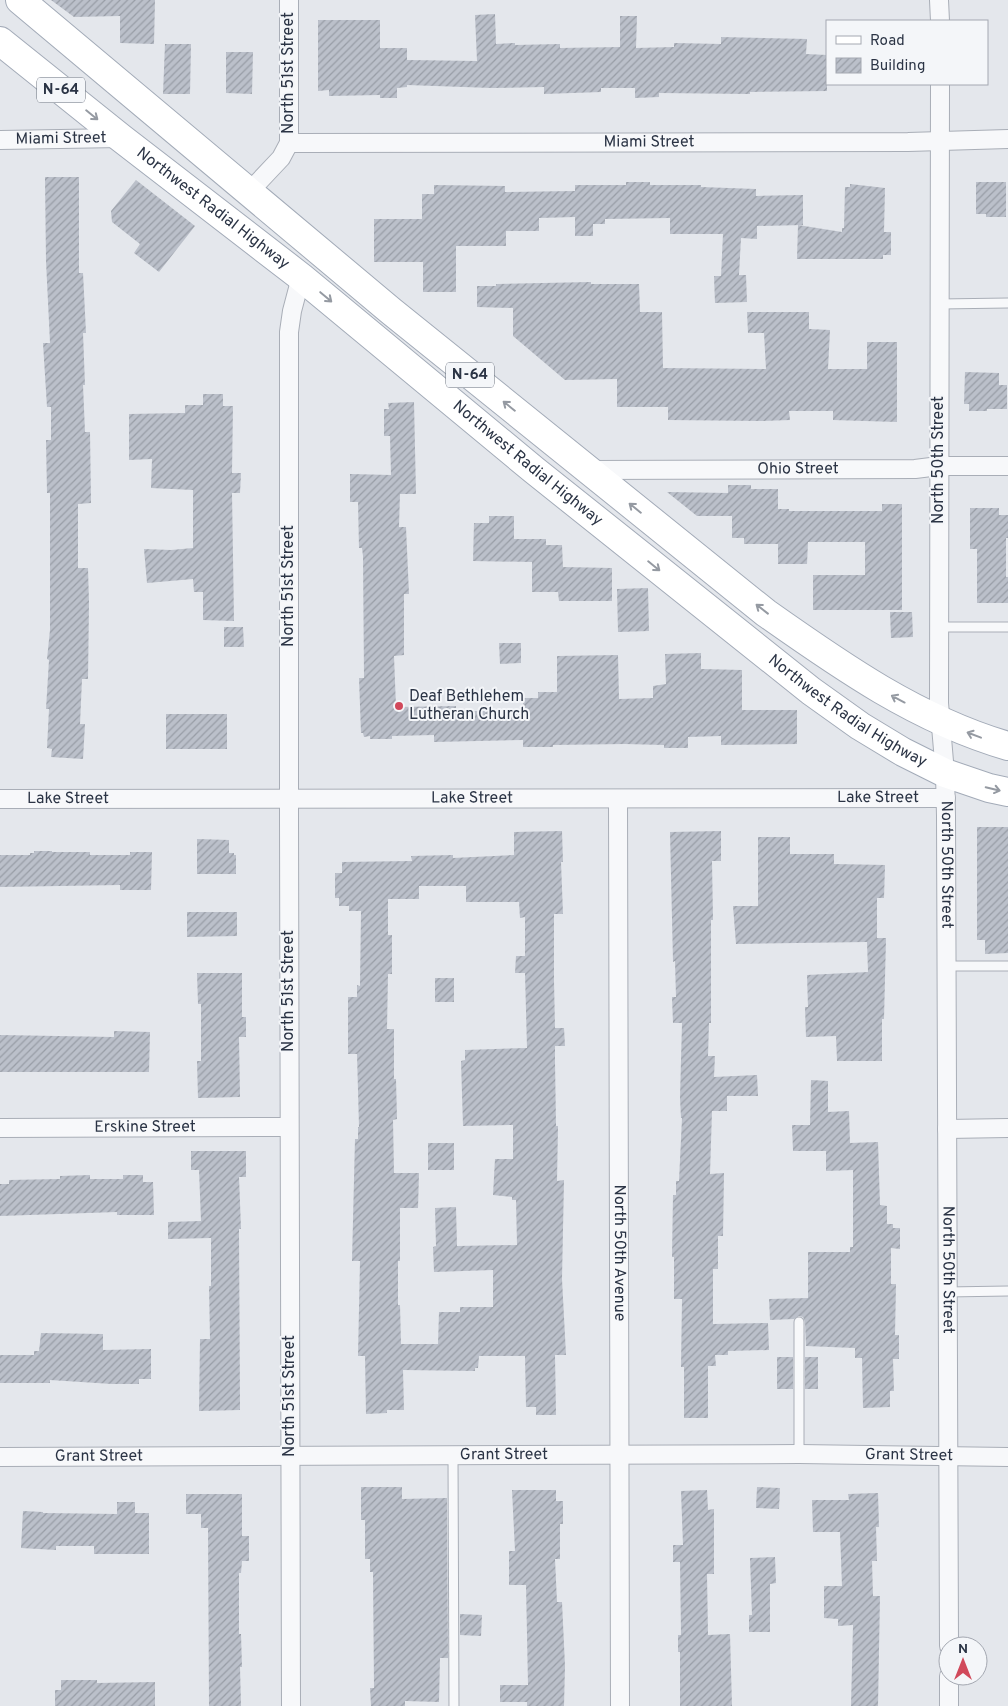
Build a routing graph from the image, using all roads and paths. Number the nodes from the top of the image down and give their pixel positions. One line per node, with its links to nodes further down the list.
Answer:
1 (20, 0): 12 (main road, Northwest Radial Highway / N-64)
2 (289, 0): 11 (street, North 51st Street)
3 (940, 0): 4 (street)
4 (940, 20)
5 (0, 41): 7 (main road, Northwest Radial Highway / N-64, one-way to 7)
6 (940, 85): 10 (street, North 50th Street)
7 (121, 138): 9 (street, Miami Street); 13 (main road, Northwest Radial Highway / N-64)
8 (1008, 139): 10 (street, Miami Street)
9 (0, 140)
10 (940, 140): 11 (street, Miami Street); 15 (street, North 50th Street)
11 (289, 143): 12 (street, North 51st Street)
12 (249, 192): 18 (main road, Northwest Radial Highway / N-64, one-way to 12)
13 (301, 277): 23 (main road, Northwest Radial Highway / N-64, one-way to 23); 26 (street, North 51st Street)
14 (1008, 303): 15 (lane)
15 (940, 304): 16 (street, North 50th Street)
16 (939, 466): 17 (street, Ohio Street); 18 (street, Ohio Street); 20 (street, North 50th Street)
17 (1008, 466)
18 (588, 470): 21 (main road, Northwest Radial Highway / N-64, one-way to 18)
19 (1008, 627): 20 (lane)
20 (939, 628): 21 (street, North 50th Street)
21 (941, 722): 22 (main road, Northwest Radial Highway / N-64, one-way to 21); 23 (street, North 50th Street)
22 (1008, 746)
23 (946, 786): 24 (main road, Northwest Radial Highway / N-64, one-way to 24); 27 (street, Lake Street); 28 (street, North 50th Street)
24 (1008, 792)
25 (0, 799): 26 (street, Lake Street)
26 (289, 799): 27 (street, Lake Street); 30 (street, North 51st Street)
27 (618, 799): 38 (street, North 50th Avenue)
28 (946, 966): 29 (lane); 33 (street, North 50th Street)
29 (1008, 966)
30 (289, 1127): 31 (street, Erskine Street); 42 (street, North 51st Street)
31 (0, 1128)
32 (1008, 1128): 33 (street)
33 (947, 1129): 35 (street, North 50th Street)
34 (1008, 1291): 35 (lane)
35 (947, 1292): 40 (street, North 50th Street)
36 (799, 1322): 37 (lane)
37 (799, 1454): 38 (street, Grant Street); 40 (street, Grant Street)
38 (620, 1455): 39 (street, Grant Street); 48 (street, North 50th Avenue)
39 (453, 1456): 42 (street, Grant Street); 47 (lane)
40 (948, 1456): 43 (street, Grant Street); 44 (street, North 50th Street)
41 (0, 1457): 42 (street, Grant Street)
42 (290, 1457): 46 (street, North 51st Street)
43 (1008, 1457)
44 (949, 1636)
45 (949, 1686): 49 (street)
46 (291, 1706)
47 (454, 1706)
48 (620, 1706)
49 (949, 1706)

